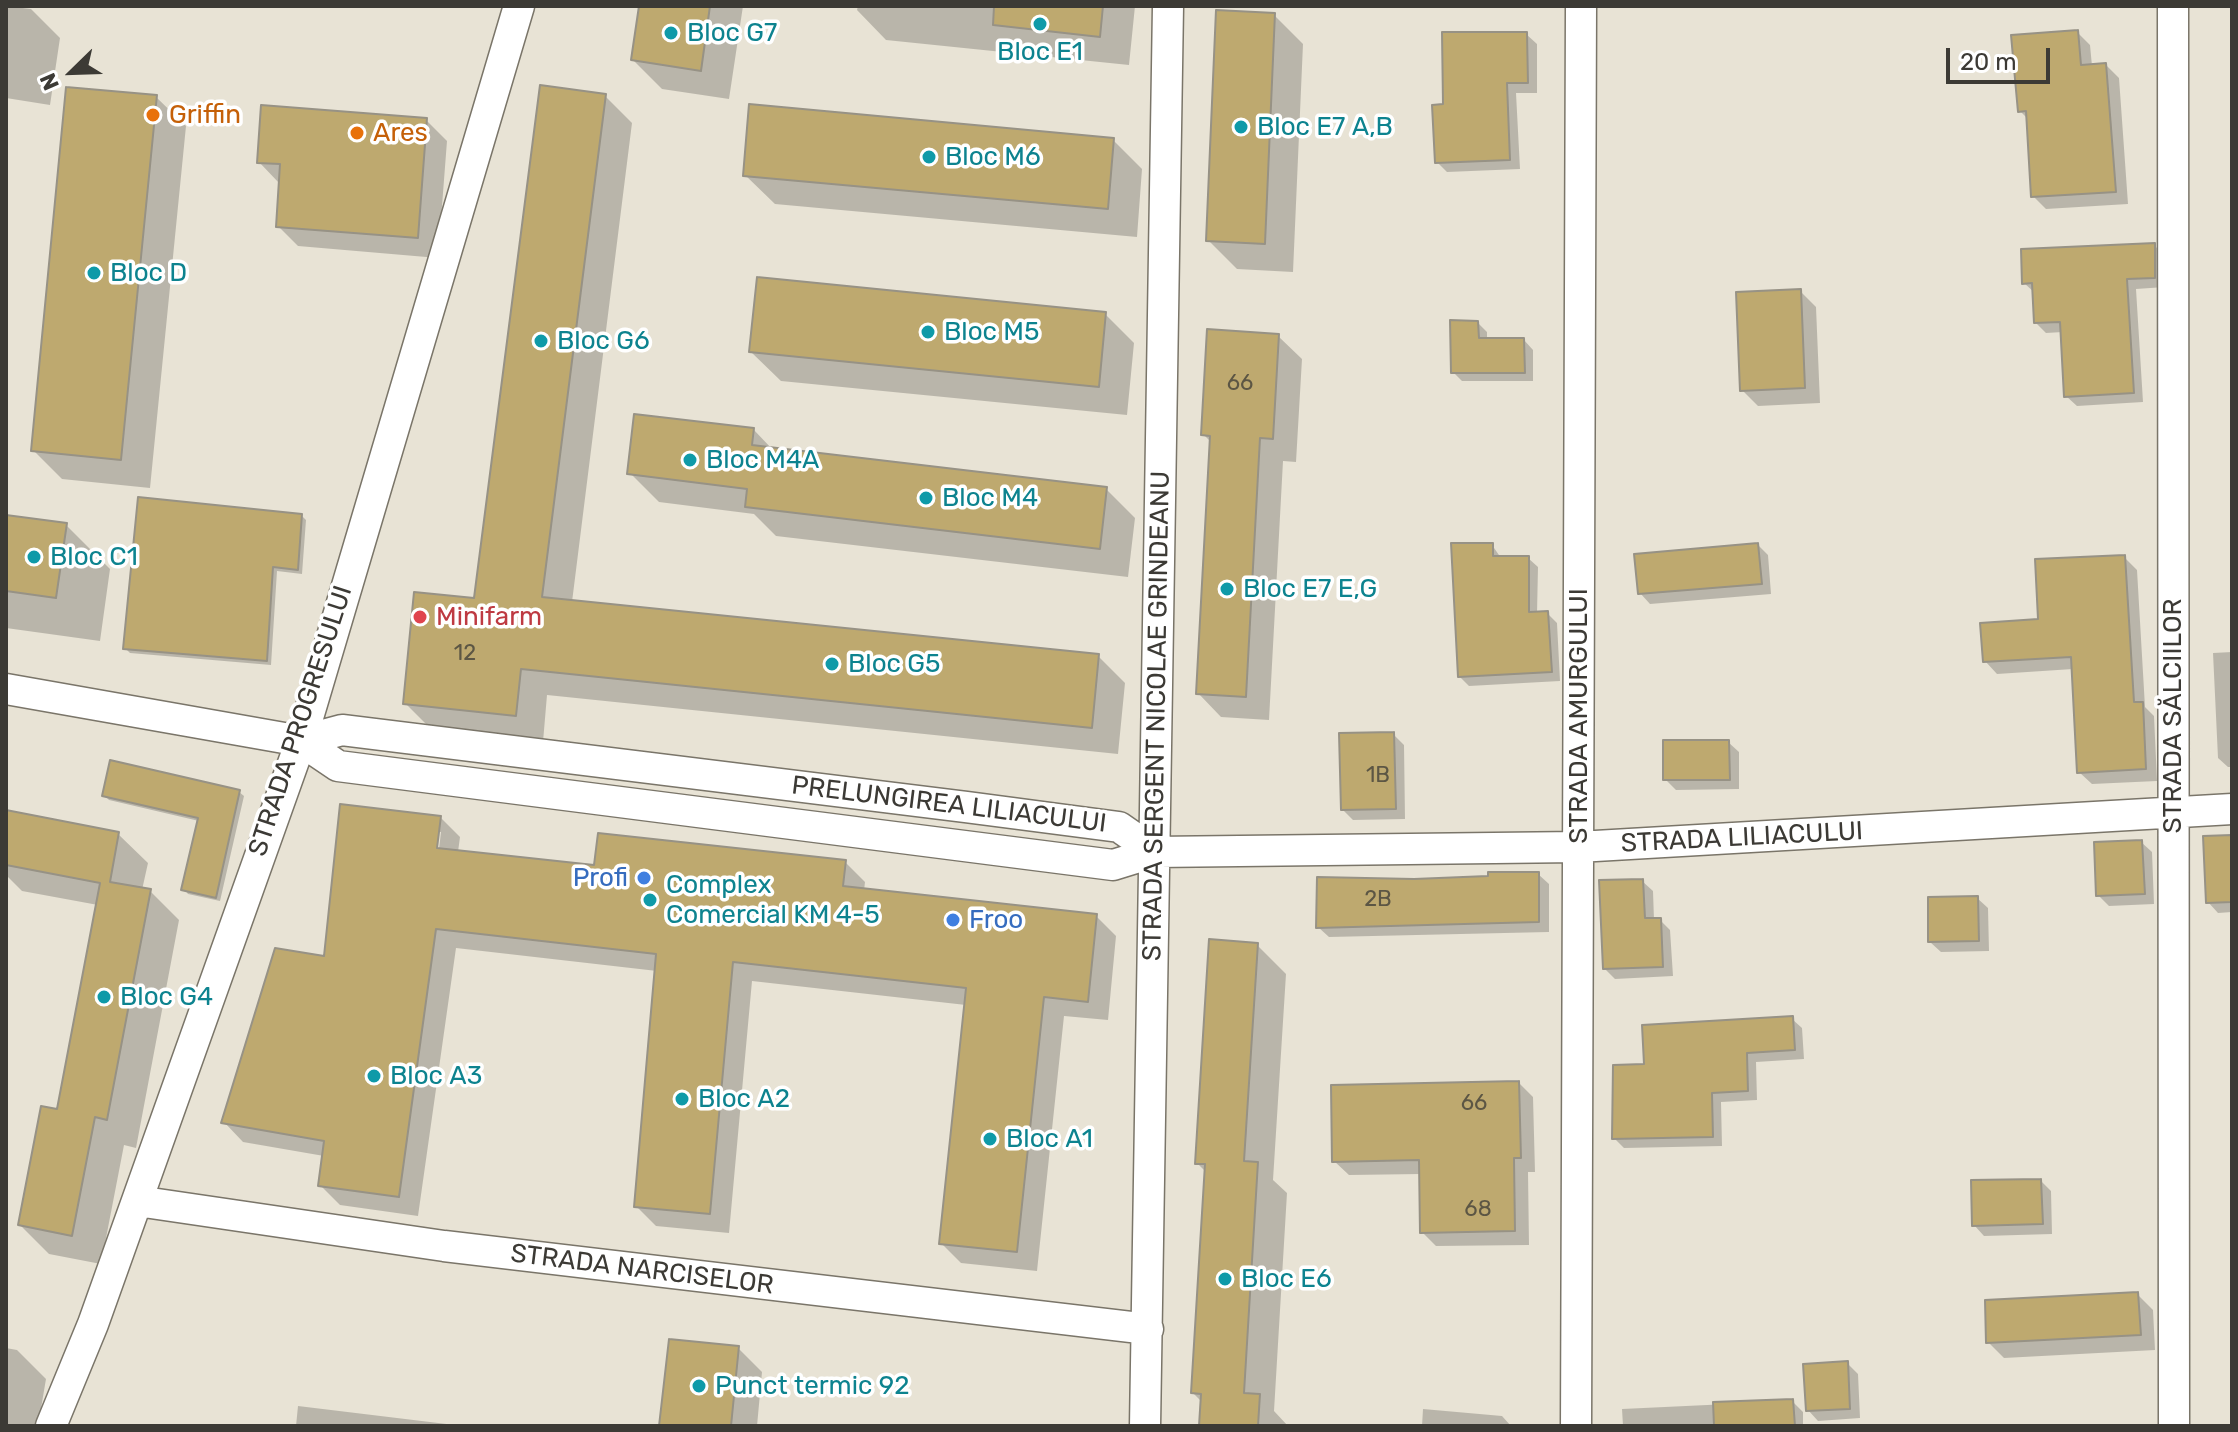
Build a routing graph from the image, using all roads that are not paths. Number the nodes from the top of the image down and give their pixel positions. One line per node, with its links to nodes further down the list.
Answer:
1 (519, 6): 6 (street, STRADA PROGRESULUI)
2 (1168, 6): 10 (street, STRADA SERGENT NICOLAE GRINDEANU)
3 (1581, 6): 9 (street, STRADA AMURGULUI)
4 (2173, 6): 8 (street, STRADA SĂLCIILOR)
5 (6, 689): 6 (street, PRELUNGIREA LILIACULUI)
6 (301, 741): 10 (street, PRELUNGIREA LILIACULUI); 11 (street, STRADA PROGRESULUI)
7 (2232, 809): 8 (street, STRADA LILIACULUI)
8 (2173, 813): 9 (street, STRADA LILIACULUI); 16 (street, STRADA SĂLCIILOR)
9 (1578, 847): 10 (street, STRADA LILIACULUI); 15 (street, STRADA AMURGULUI)
10 (1155, 852): 12 (street, STRADA SERGENT NICOLAE GRINDEANU)
11 (137, 1201): 12 (street, STRADA NARCISELOR); 13 (street, STRADA PROGRESULUI)
12 (1148, 1329): 14 (street, STRADA SERGENT NICOLAE GRINDEANU)
13 (51, 1426)
14 (1145, 1426)
15 (1576, 1426)
16 (2174, 1426)

